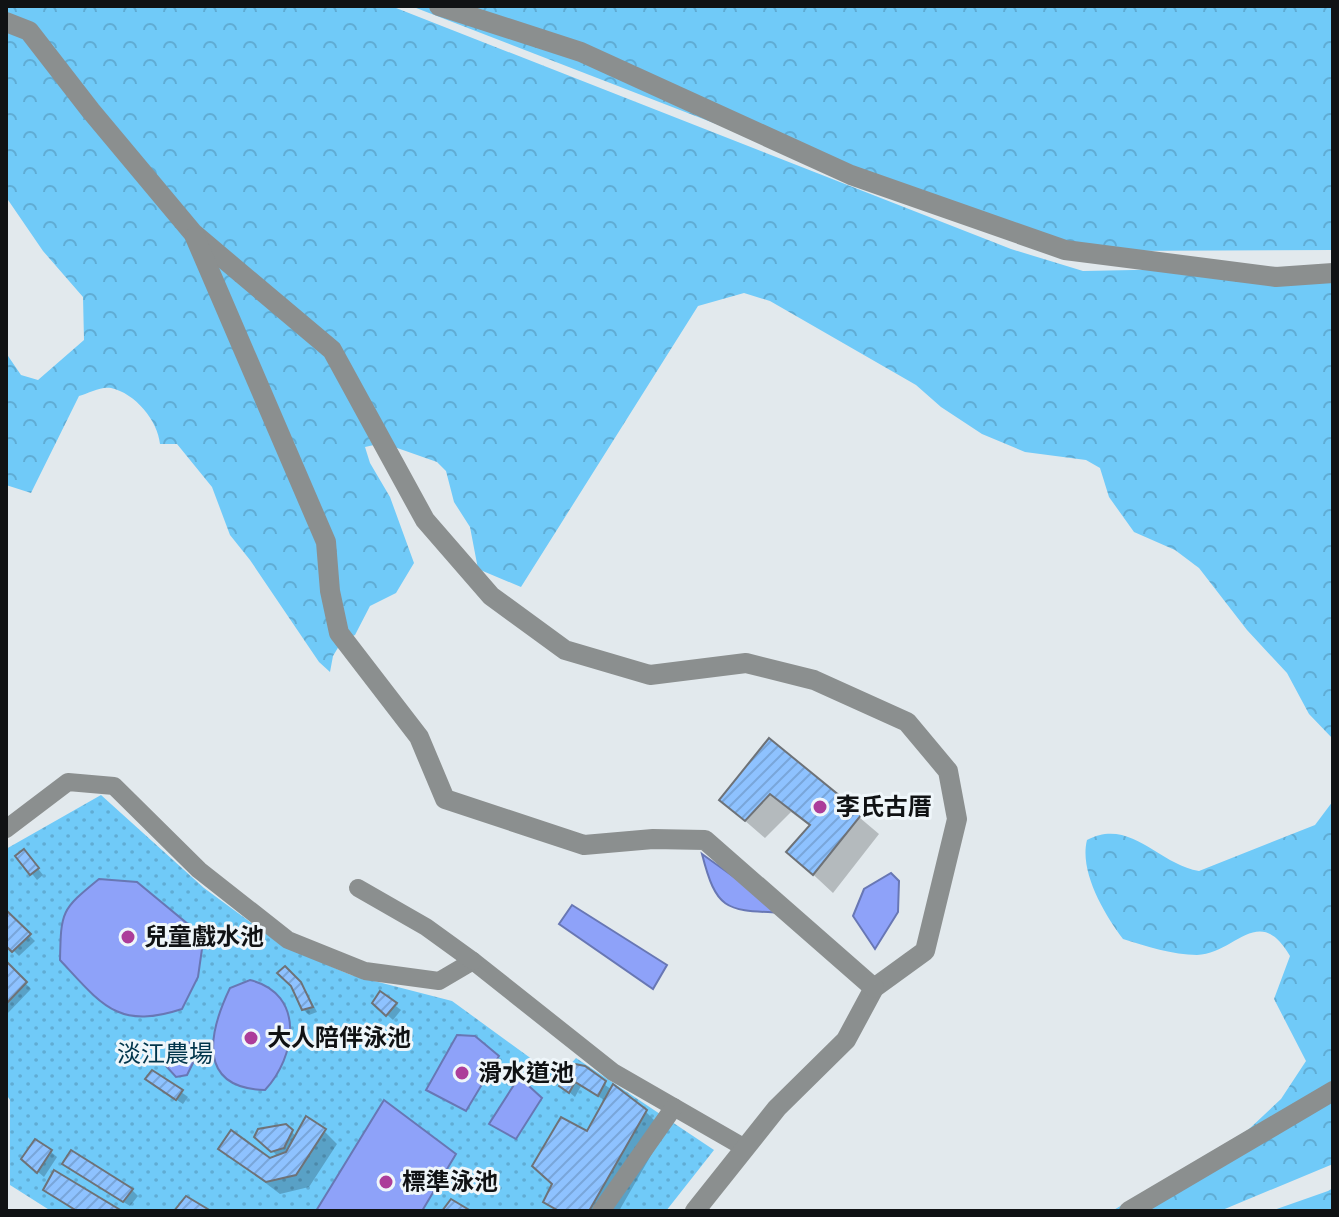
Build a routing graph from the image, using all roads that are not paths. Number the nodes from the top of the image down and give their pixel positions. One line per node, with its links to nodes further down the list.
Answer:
1 (439, 6): 4 (street)
2 (6, 22): 3 (street)
3 (193, 233): 8 (street); 8 (street)
4 (1333, 273)
5 (6, 829): 7 (lane)
6 (358, 888): 7 (lane)
7 (473, 961): 10 (lane)
8 (874, 988): 11 (street)
9 (1333, 1091): 14 (street)
10 (674, 1107): 11 (lane); 12 (lane)
11 (745, 1148): 13 (street)
12 (601, 1211)
13 (695, 1211)
14 (1129, 1211)

